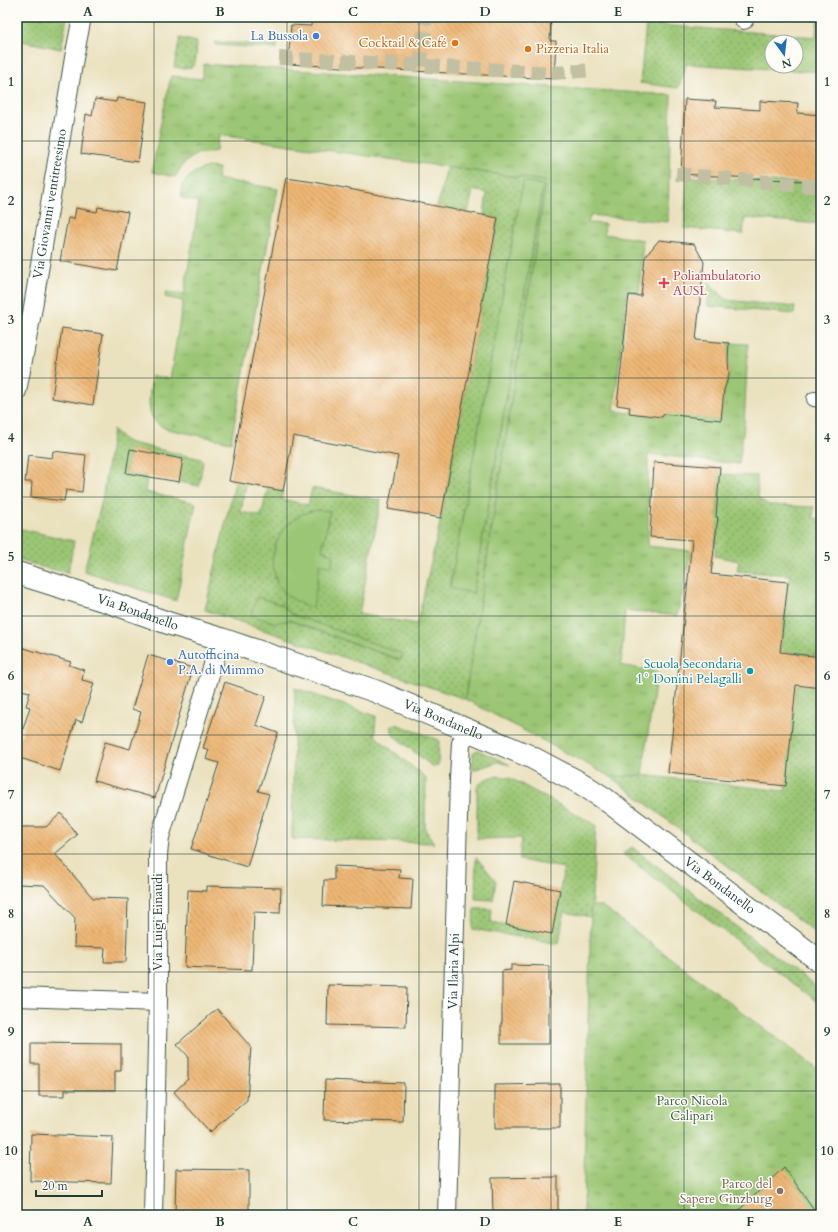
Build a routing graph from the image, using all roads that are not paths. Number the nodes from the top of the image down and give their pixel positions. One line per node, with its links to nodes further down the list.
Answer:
1 (82, 17): 2 (street, Via Giovanni ventitreesimo)
2 (17, 391)
3 (17, 573): 4 (street, Via Bondanello)
4 (221, 639): 5 (street, Via Bondanello); 8 (street, Via Luigi Einaudi)
5 (468, 730): 6 (street, Via Bondanello); 10 (street, Via Ilaria Alpi)
6 (821, 962)
7 (17, 998): 8 (street)
8 (158, 1002): 9 (street, Via Luigi Einaudi)
9 (153, 1215)
10 (447, 1215)

